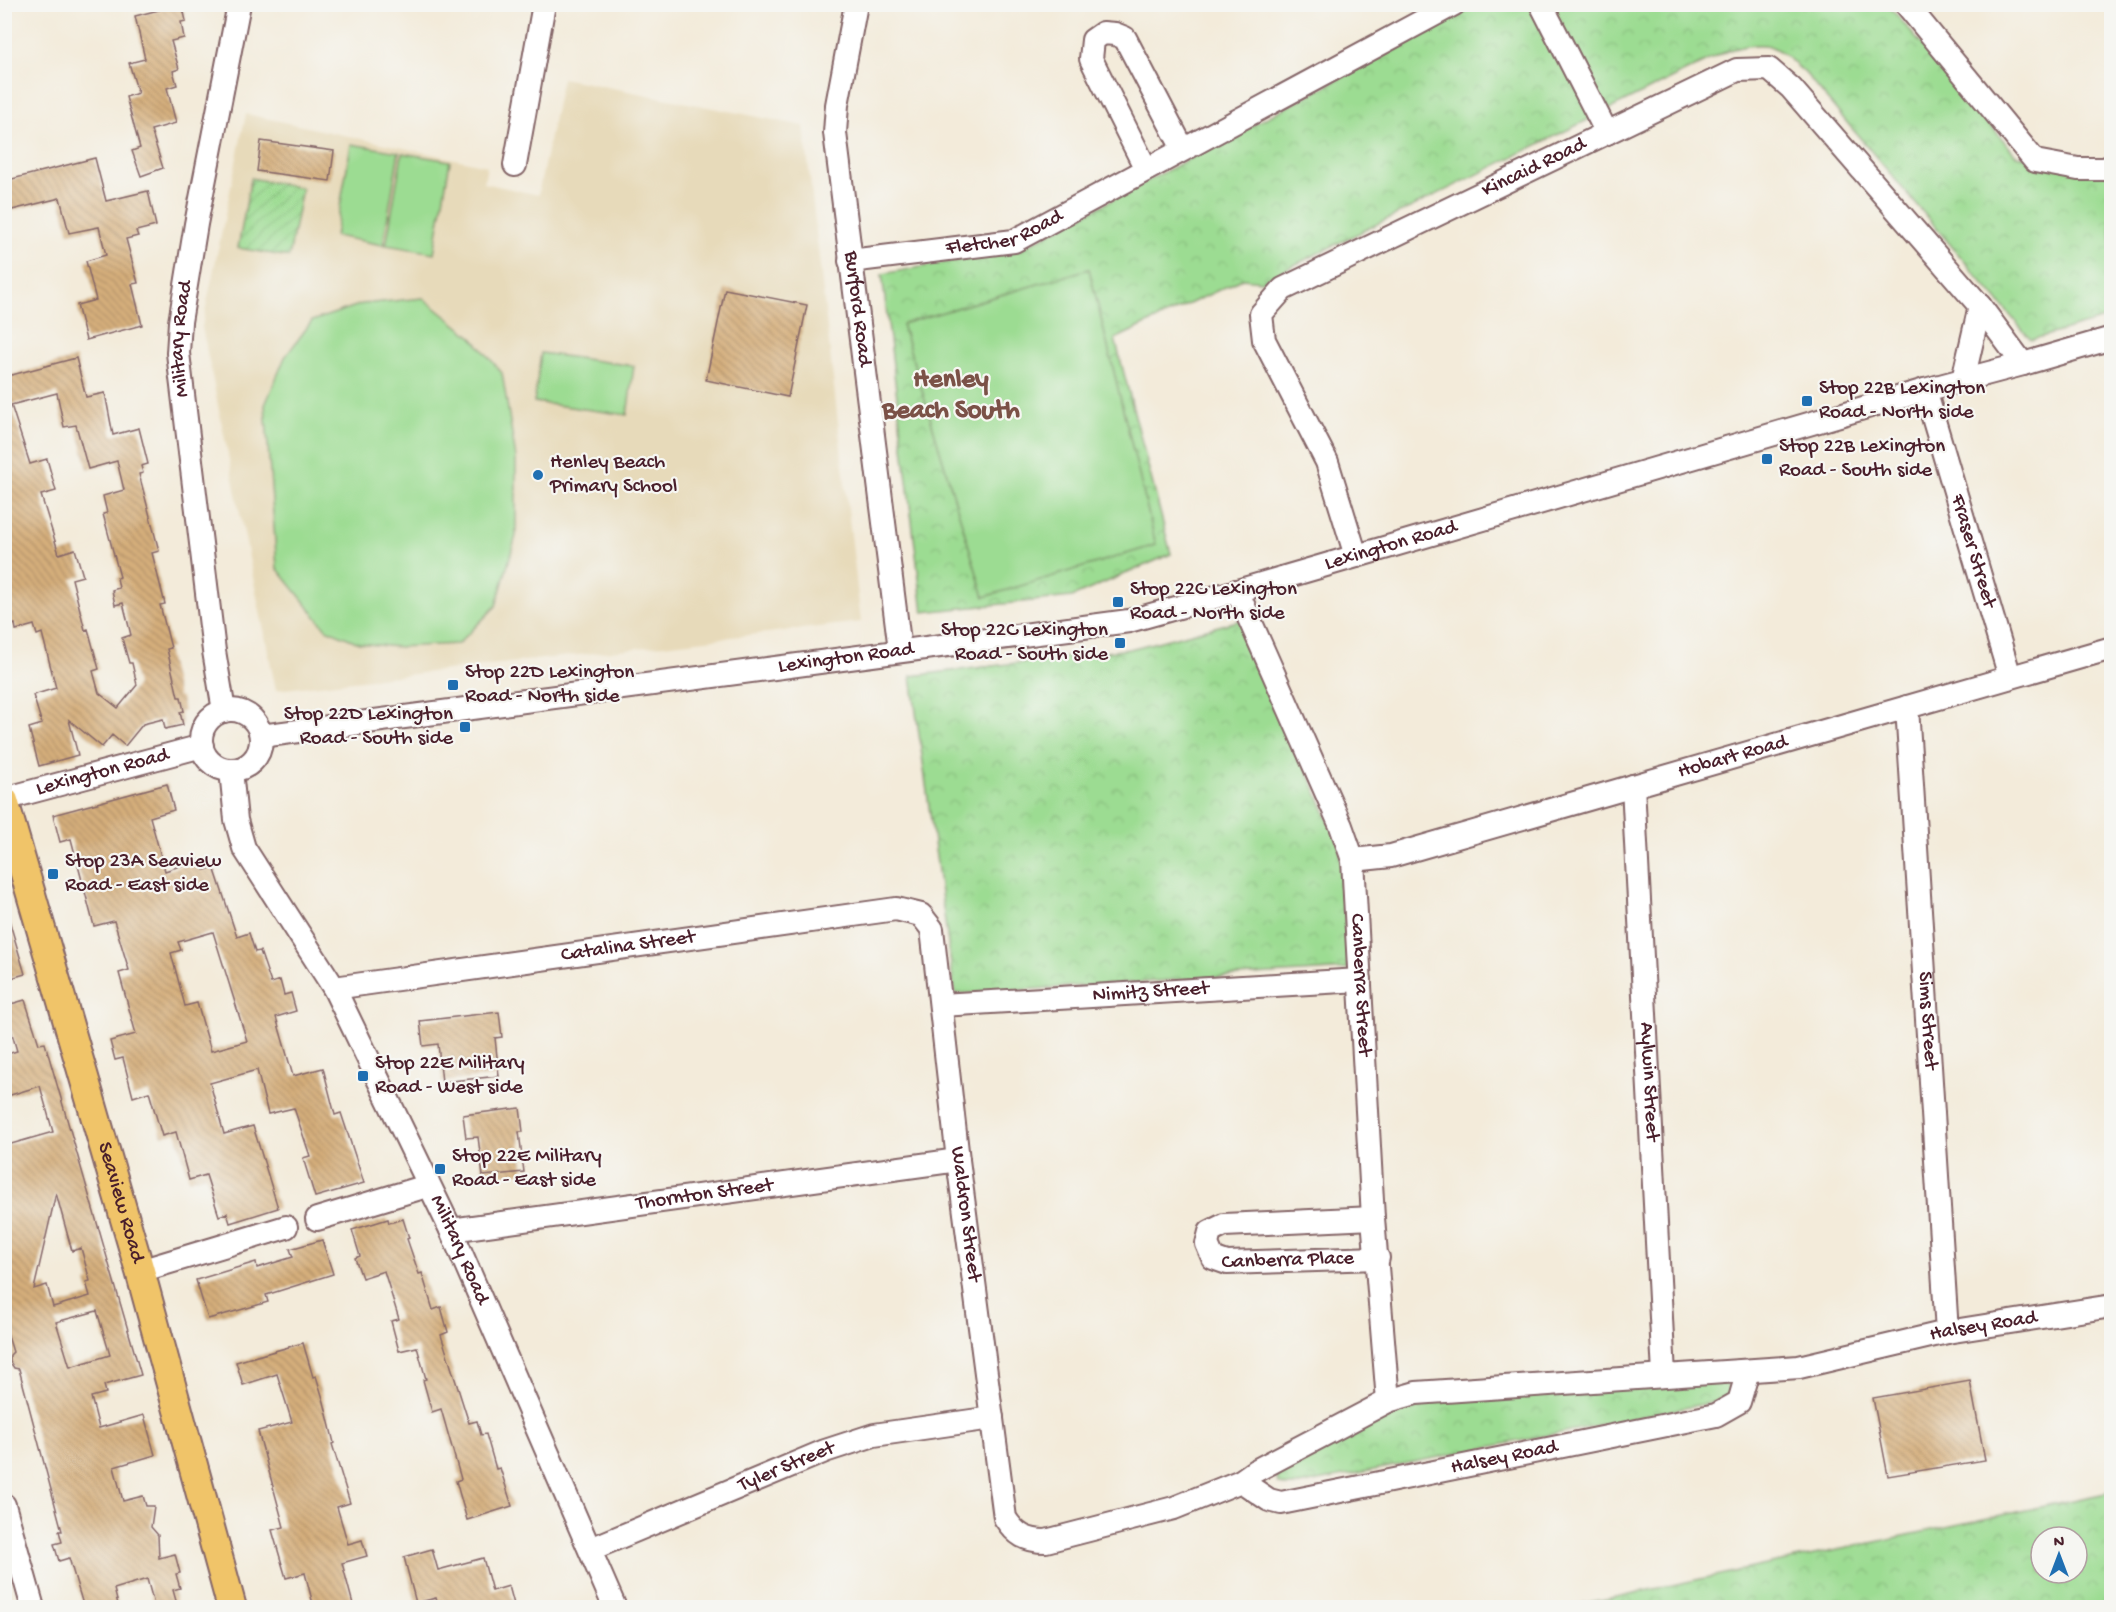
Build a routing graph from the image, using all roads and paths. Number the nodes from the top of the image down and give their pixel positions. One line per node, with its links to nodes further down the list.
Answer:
1 (239, 4): 25 (street, Military Road)
2 (544, 4): 10 (street)
3 (856, 4): 13 (street, Burford Road)
4 (1454, 4): 7 (street, Fletcher Road)
5 (1541, 4): 8 (street)
6 (1906, 4): 11 (street)
7 (1428, 10): 9 (street, Fletcher Road)
8 (1607, 133): 14 (street, Kincaid Road); 19 (street, Kincaid Road)
9 (1183, 149): 12 (street, Fletcher Road); 12 (street)
10 (515, 165)
11 (2112, 166)
12 (1146, 169): 13 (street, Fletcher Road)
13 (850, 261): 22 (street, Burford Road)
14 (1980, 306): 16 (street, Kincaid Road); 17 (street)
15 (2112, 338): 16 (street, Lexington Road)
16 (2023, 364): 17 (street, Lexington Road)
17 (1963, 380): 18 (street, Lexington Road)
18 (1924, 390): 19 (street, Lexington Road); 23 (street, Fraser Street)
19 (1356, 556): 20 (street, Lexington Road)
20 (1237, 591): 22 (street, Lexington Road); 31 (street, Canberra Street)
21 (2112, 648): 23 (street, Hobart Road)
22 (900, 650): 26 (street, Lexington Road)
23 (2010, 677): 24 (street, Hobart Road)
24 (1906, 707): 29 (street, Hobart Road); 45 (street, Sims Street)
25 (224, 711): 26 (street); 27 (street)
26 (261, 736): 28 (street)
27 (202, 746): 28 (street); 30 (street, Lexington Road)
28 (231, 770): 34 (street, Military Road)
29 (1633, 786): 31 (street, Hobart Road); 47 (street, Aylwin Street)
30 (4, 800): 43 (main road, Seaview Road)
31 (1353, 860): 33 (street, Canberra Street)
32 (921, 915): 34 (street, Catalina Street); 35 (street, Waldron Street)
33 (1360, 980): 35 (street, Nimitz Street); 39 (street, Canberra Street)
34 (334, 988): 37 (street, Military Road)
35 (941, 1005): 36 (street, Waldron Street)
36 (958, 1160): 41 (street, Thornton Street); 49 (street, Waldron Street)
37 (427, 1182): 38 (street); 41 (street, Military Road)
38 (317, 1218)
39 (1373, 1218): 42 (street, Canberra Street); 42 (street, Canberra Place)
40 (286, 1227): 43 (street)
41 (451, 1230): 53 (street, Military Road)
42 (1378, 1258): 48 (street, Canberra Street)
43 (140, 1271): 55 (main road, Seaview Road)
44 (2112, 1306): 45 (street, Halsey Road)
45 (1947, 1332): 46 (street, Halsey Road)
46 (1748, 1371): 47 (street, Halsey Road); 50 (street, Halsey Road)
47 (1664, 1375): 48 (street, Halsey Road)
48 (1388, 1401): 50 (street, Halsey Road)
49 (992, 1418): 52 (street, Waldron Street); 53 (street, Tyler Street)
50 (1241, 1481): 52 (street, Halsey Road)
51 (4, 1505): 54 (street)
52 (1005, 1518)
53 (591, 1549): 56 (street, Military Road)
54 (33, 1608)
55 (232, 1608)
56 (615, 1608)

